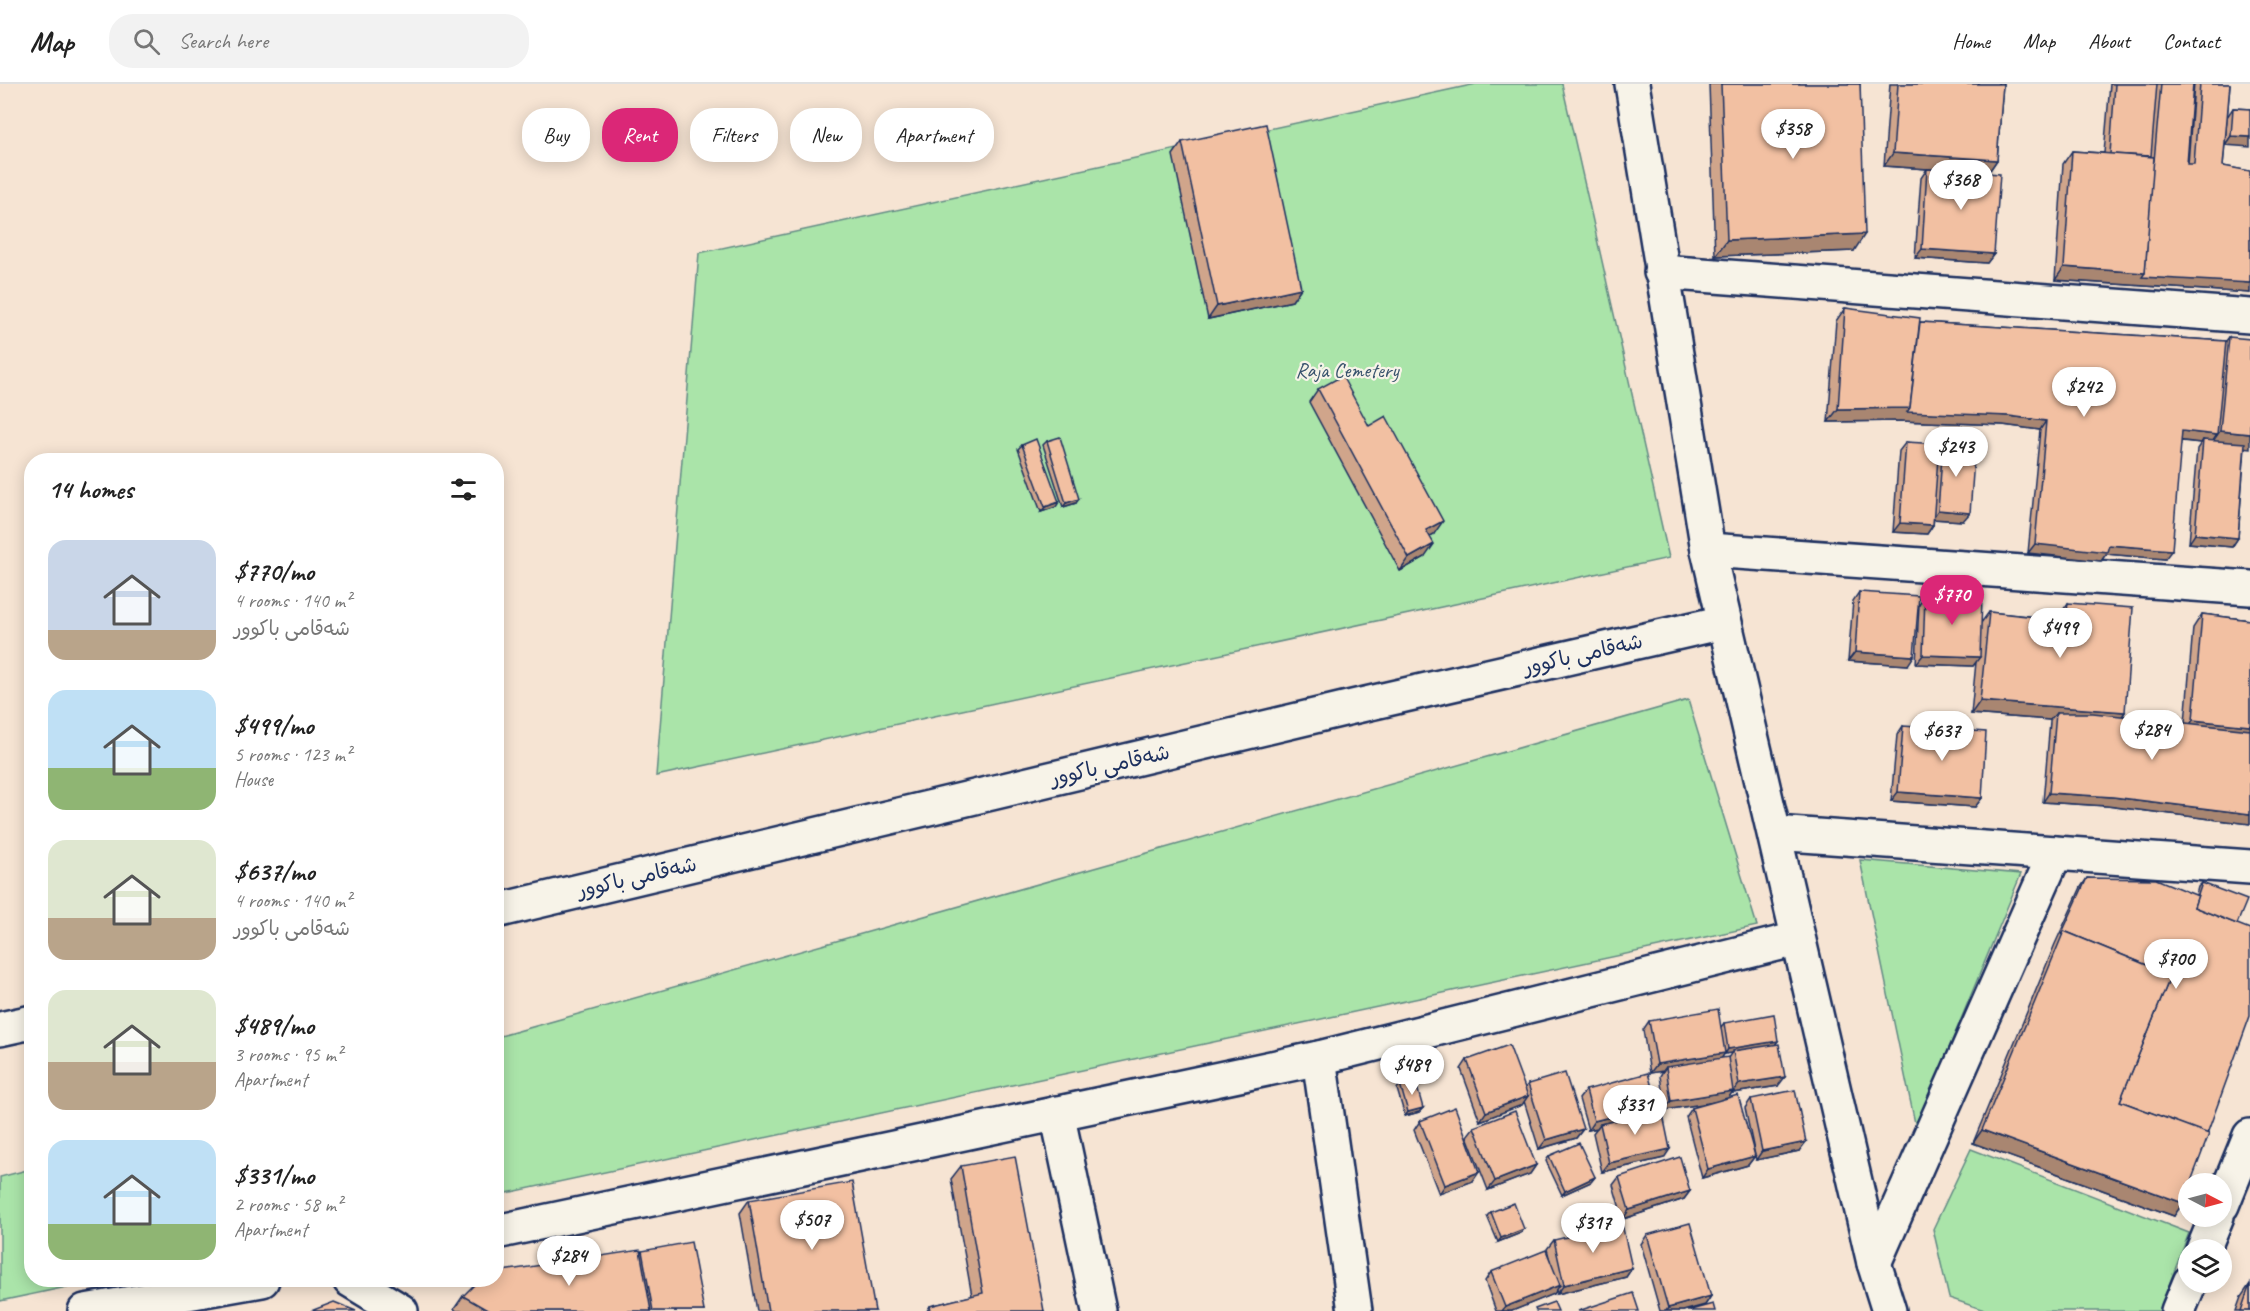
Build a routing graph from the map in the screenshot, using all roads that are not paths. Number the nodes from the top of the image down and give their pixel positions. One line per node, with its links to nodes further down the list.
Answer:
1 (1632, 84): 2 (street)
2 (1661, 272): 3 (street); 4 (street)
3 (2250, 316)
4 (1708, 550): 5 (street); 6 (street)
5 (2250, 588)
6 (1724, 622): 7 (street); 10 (street, شەقامی باکوور)
7 (1775, 833): 8 (street); 11 (street)
8 (2055, 853): 9 (street); 19 (street)
9 (2250, 867)
10 (504, 909)
11 (1797, 939): 14 (street); 19 (street)
12 (24, 1024): 13 (street)
13 (0, 1029)
14 (1319, 1058): 15 (street); 27 (street)
15 (1057, 1113): 18 (street); 26 (street)
16 (2250, 1136): 17 (street)
17 (2232, 1181)
18 (504, 1230)
19 (1874, 1263): 28 (street)
20 (233, 1287): 23 (street)
21 (362, 1287): 25 (street)
22 (2185, 1293): 29 (street)
23 (157, 1305): 24 (street)
24 (85, 1311)
25 (401, 1311)
26 (1099, 1311)
27 (1355, 1311)
28 (1889, 1311)
29 (2178, 1311)

